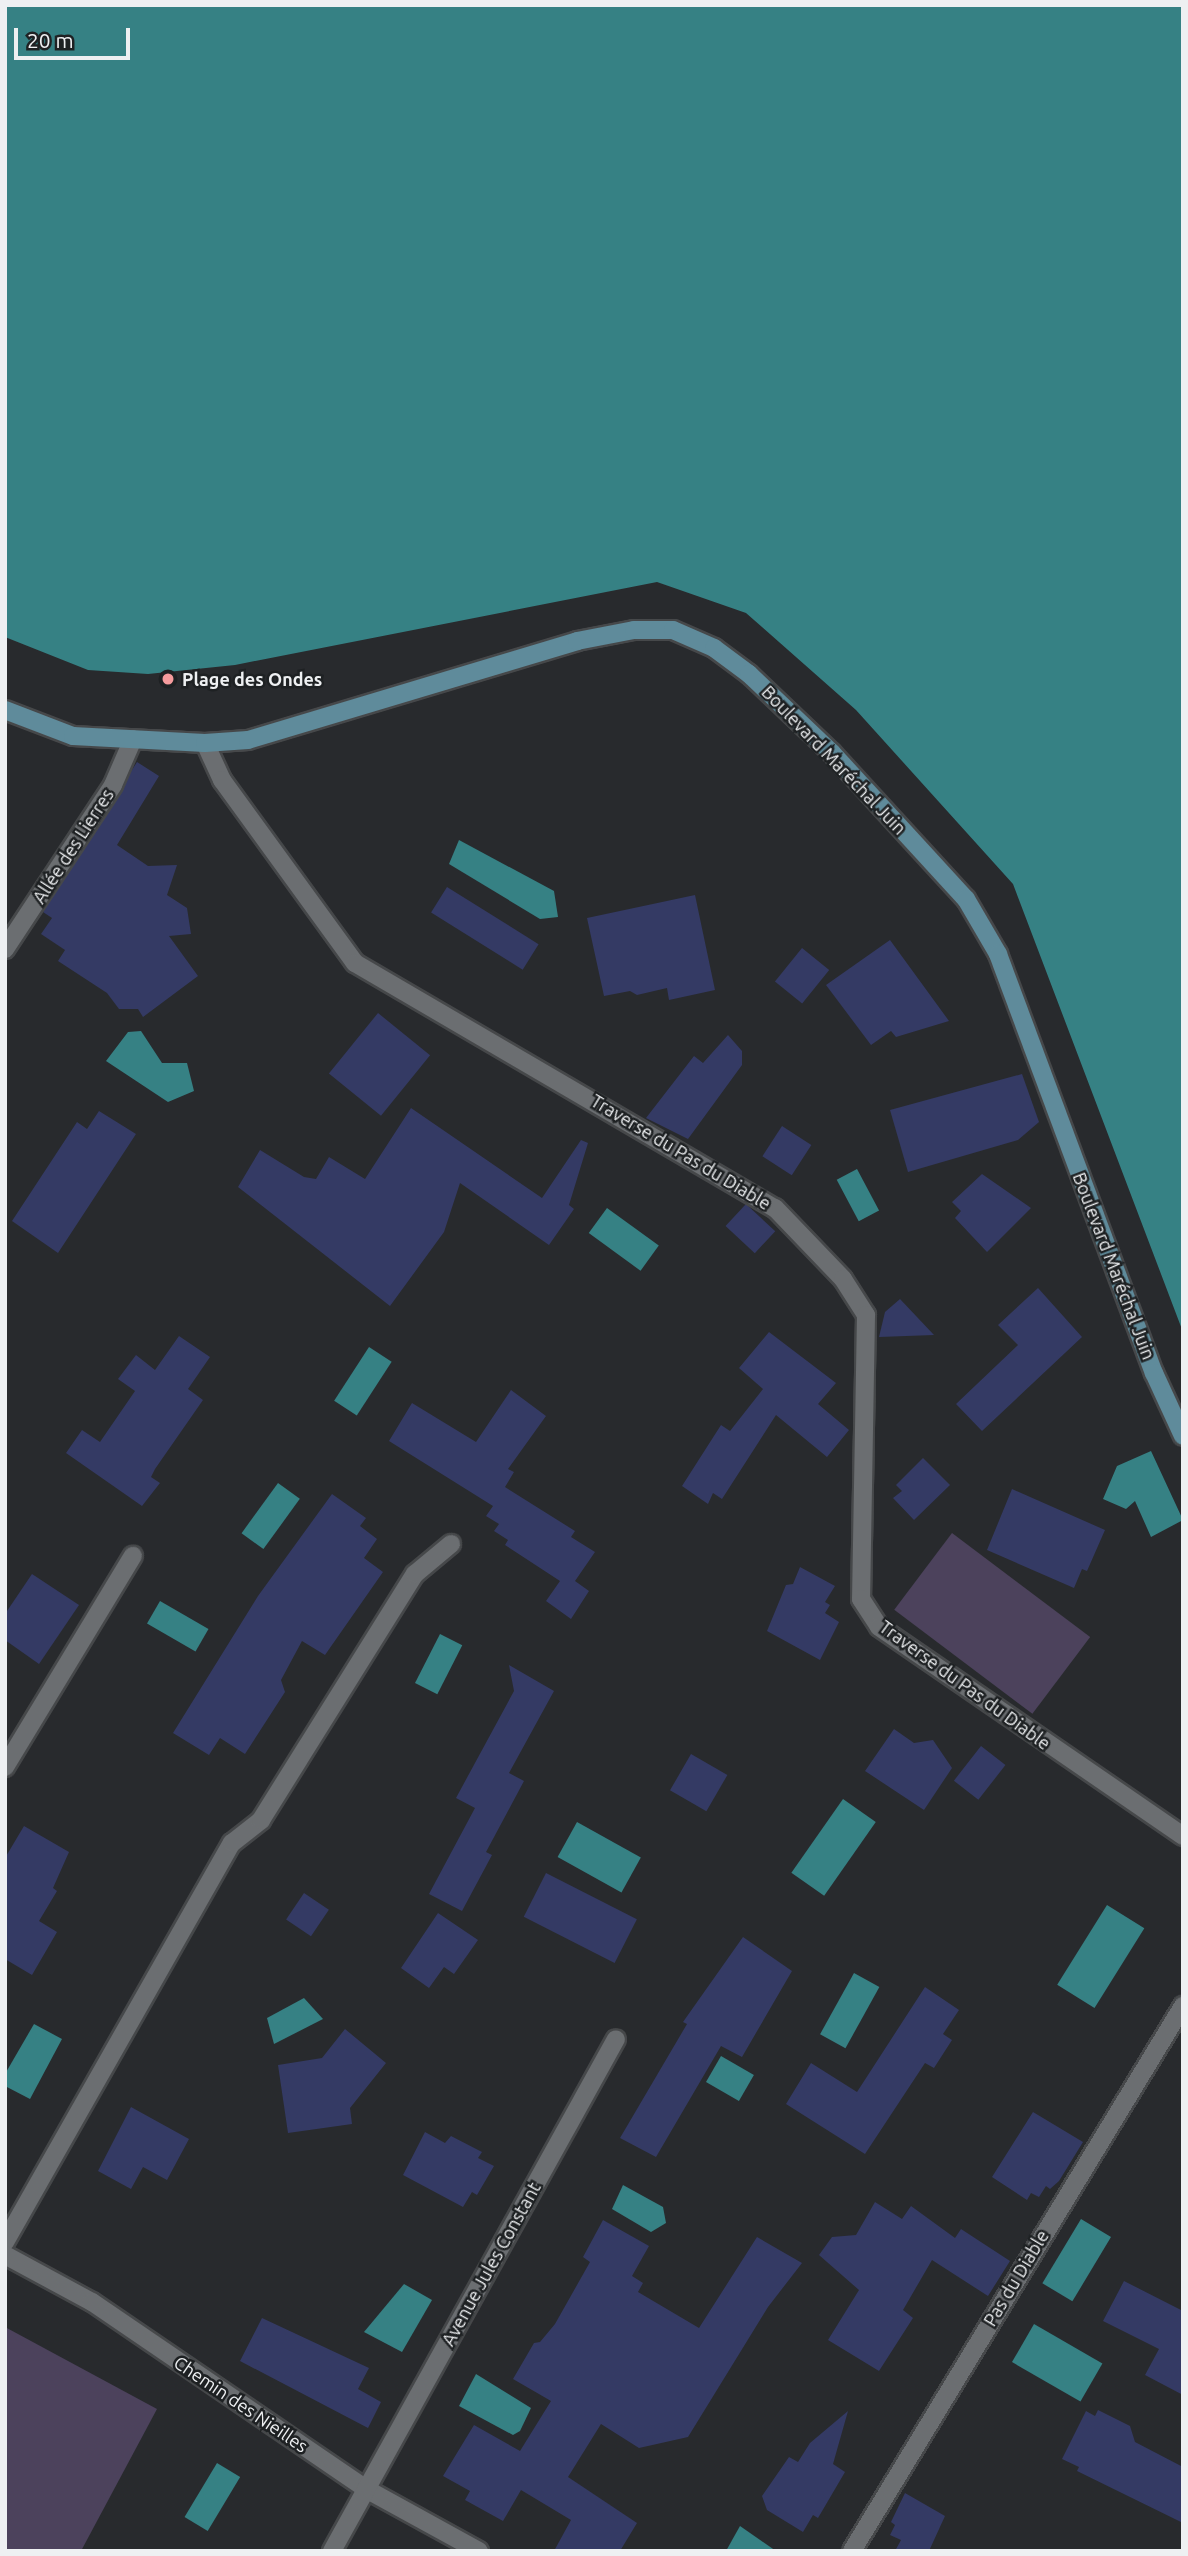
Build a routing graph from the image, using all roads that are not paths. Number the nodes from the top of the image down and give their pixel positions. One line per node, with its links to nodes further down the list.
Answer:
1 (5, 710): 2 (street, Boulevard Maréchal Juin)
2 (133, 739): 3 (street, Boulevard Maréchal Juin); 4 (street, Allée des Lierres)
3 (205, 743): 5 (street, Boulevard Maréchal Juin); 9 (street, Traverse du Pas du Diable)
4 (5, 949)
5 (1183, 1436)
6 (451, 1544): 12 (street)
7 (133, 1556): 8 (street)
8 (5, 1767)
9 (1183, 1836)
10 (1183, 2006): 17 (street, Pas du Diable)
11 (616, 2039): 14 (street, Avenue Jules Constant)
12 (5, 2242)
13 (5, 2255): 14 (street, Chemin des Nieilles)
14 (366, 2489): 15 (street, Avenue Jules Constant); 16 (street, Chemin des Nieilles)
15 (332, 2551)
16 (479, 2551)
17 (852, 2551)

